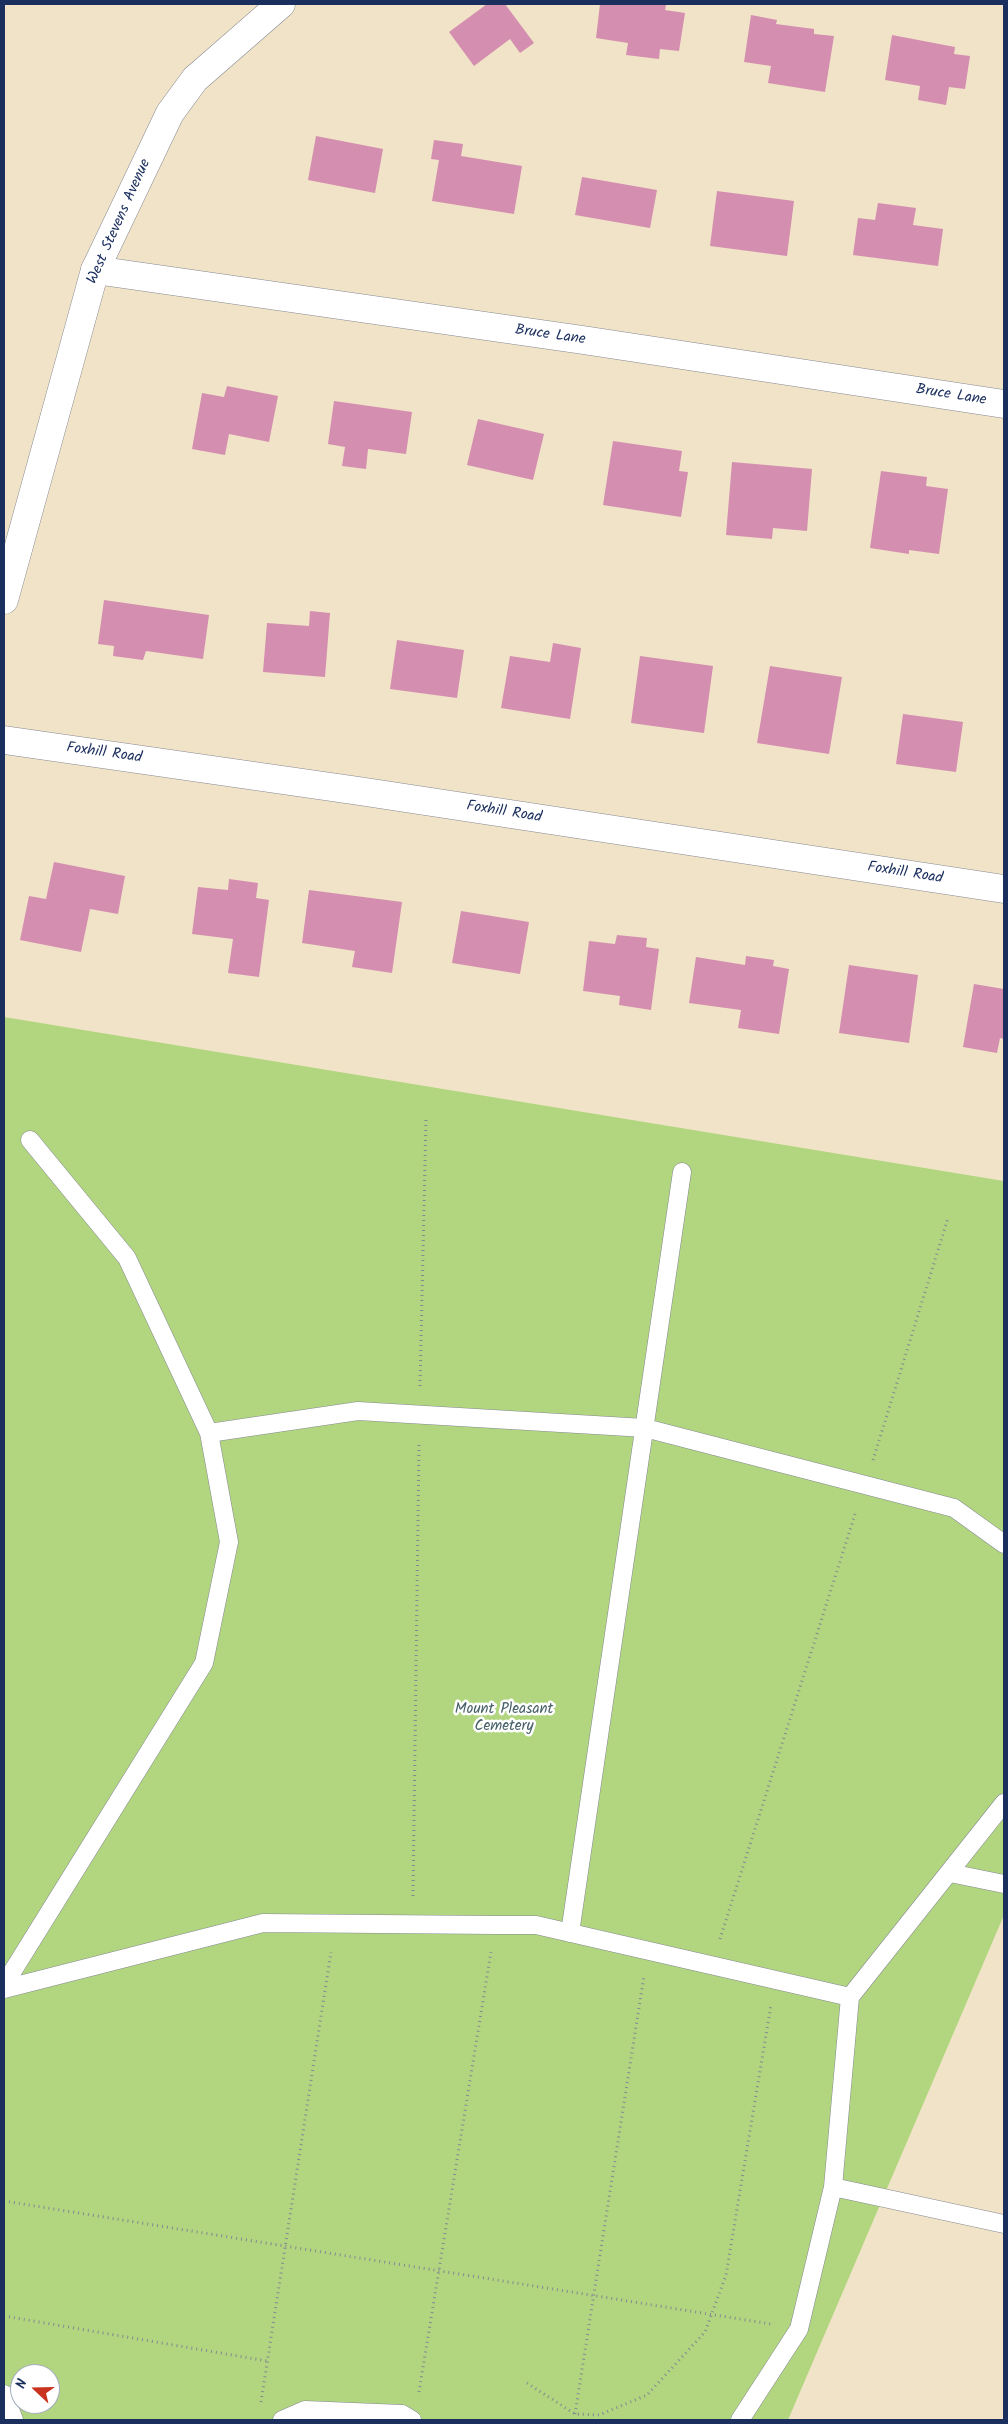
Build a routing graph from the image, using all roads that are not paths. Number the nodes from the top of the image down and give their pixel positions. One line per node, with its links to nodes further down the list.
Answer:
1 (281, 4): 2 (street, West Stevens Avenue)
2 (95, 270): 3 (street, Bruce Lane); 4 (street, West Stevens Avenue)
3 (1004, 404)
4 (4, 600)
5 (4, 740): 6 (street, Foxhill Road)
6 (1004, 889)
7 (30, 1140): 10 (lane)
8 (682, 1172): 9 (lane)
9 (645, 1428): 10 (lane); 11 (lane); 15 (lane)
10 (209, 1433): 16 (lane)
11 (1004, 1544)
12 (1004, 1803): 13 (lane)
13 (950, 1874): 14 (lane); 18 (lane)
14 (1004, 1884)
15 (570, 1933): 17 (lane); 18 (lane)
16 (4, 1985)
17 (4, 1989)
18 (850, 1997): 19 (lane)
19 (833, 2187): 20 (lane); 25 (lane)
20 (1004, 2224)
21 (4, 2394): 22 (lane)
22 (14, 2420)
23 (282, 2420): 24 (lane)
24 (412, 2420)
25 (740, 2420)

